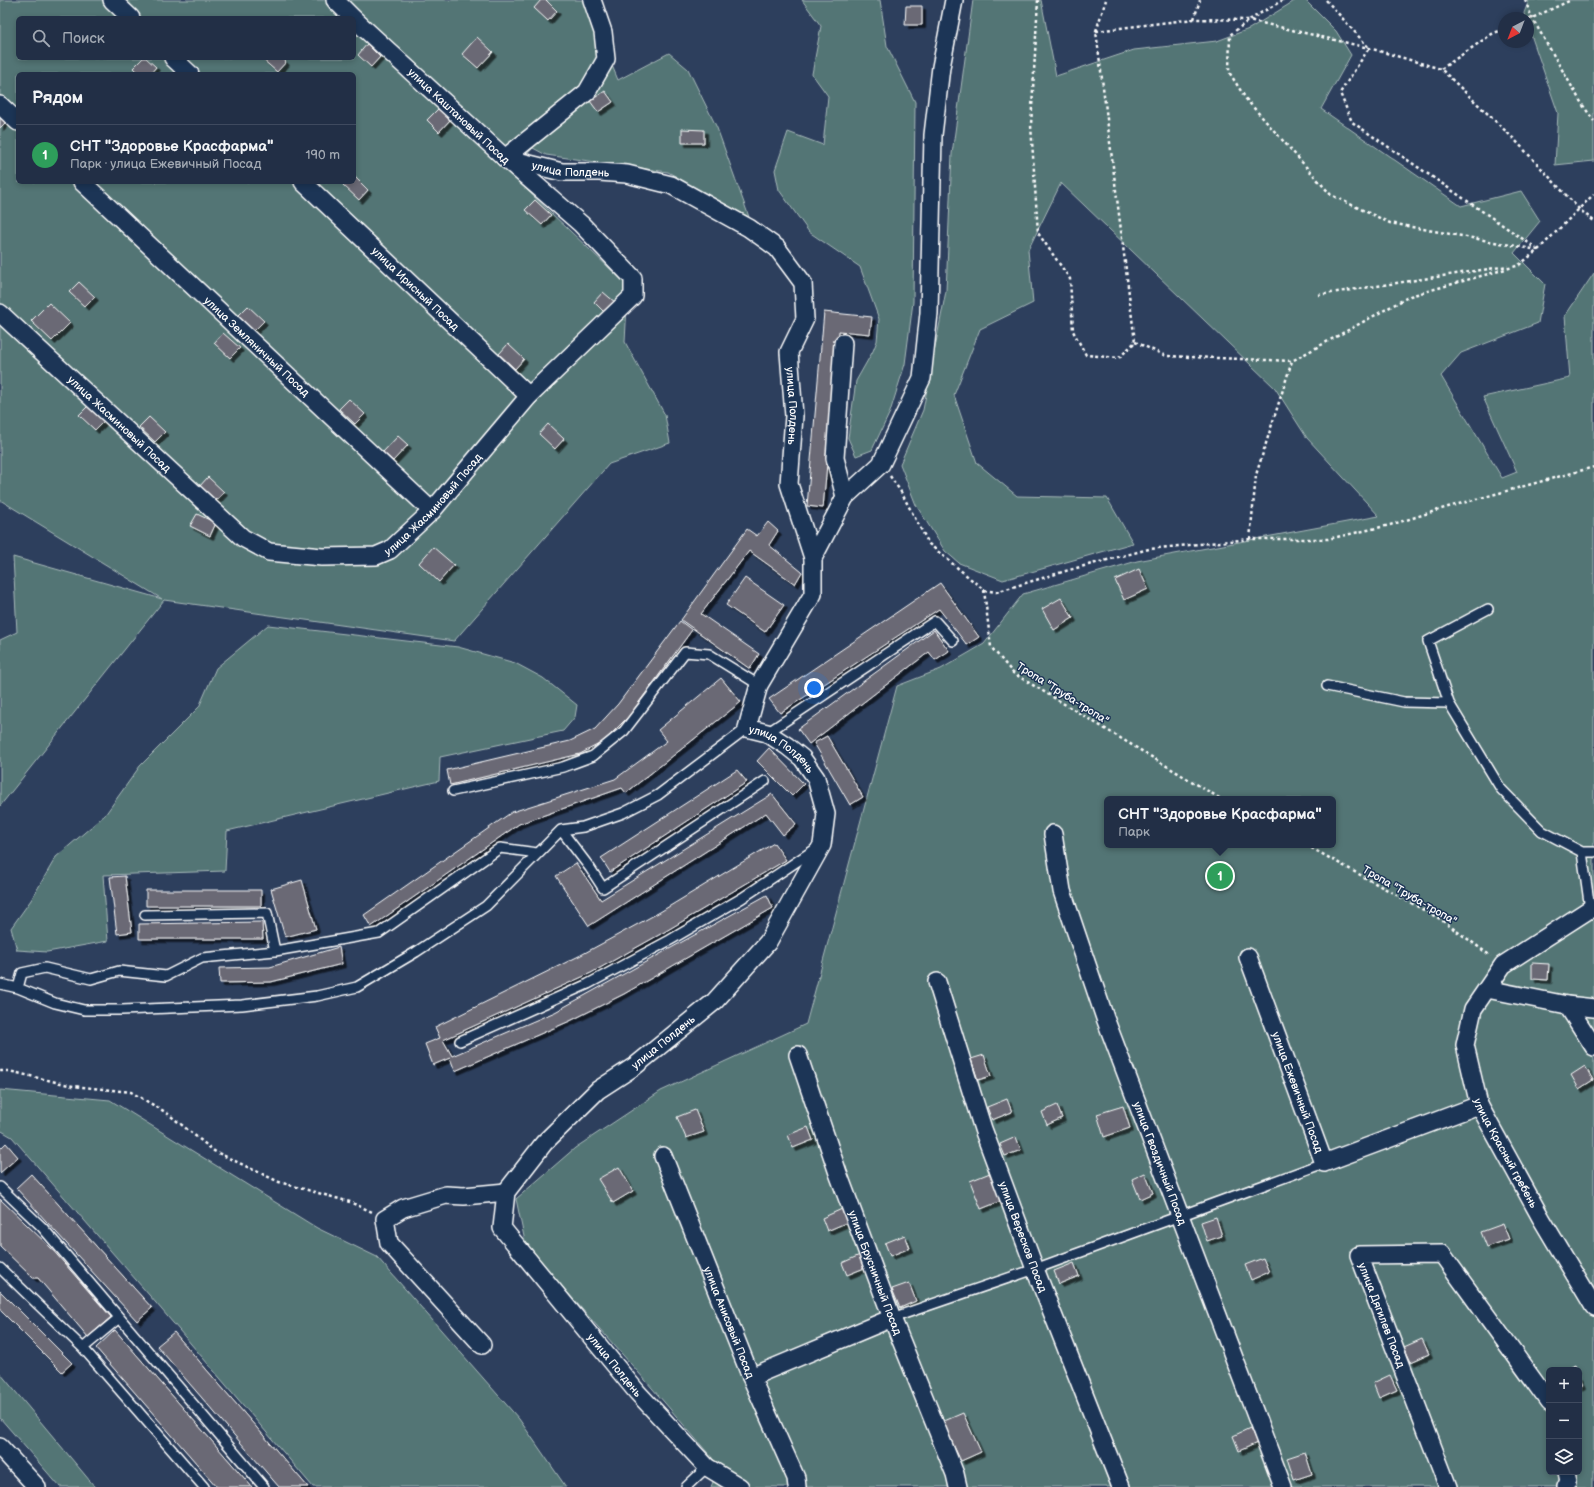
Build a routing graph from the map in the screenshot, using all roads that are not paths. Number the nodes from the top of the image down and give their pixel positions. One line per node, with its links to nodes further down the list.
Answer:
1 (112, 0): 5 (street)
2 (335, 0): 6 (street, улица Каштановый Посад)
3 (592, 0): 12 (street)
4 (954, 0): 19 (street)
5 (129, 16)
6 (352, 16)
7 (356, 20): 12 (street, улица Каштановый Посад)
8 (175, 60): 9 (street)
9 (188, 72)
10 (0, 105): 11 (street)
11 (16, 120)
12 (505, 158): 15 (street, улица Каштановый Посад); 21 (street, улица Полдень)
13 (84, 184): 20 (street, улица Земляничный Посад)
14 (305, 184): 18 (street, улица Ирисный Посад)
15 (632, 278): 18 (street, улица Жасминовый Посад)
16 (0, 313): 20 (street, улица Жасминовый Посад)
17 (843, 344): 19 (street)
18 (529, 396): 20 (street, улица Жасминовый Посад)
19 (845, 497): 21 (street)
20 (432, 511)
21 (813, 558): 24 (street, улица Полдень)
22 (1488, 609): 26 (lane)
23 (953, 641): 28 (lane)
24 (759, 685): 27 (street, улица Полдень); 30 (lane)
25 (1327, 686): 26 (lane)
26 (1449, 702): 34 (lane)
27 (747, 728): 28 (street, улица Полдень); 31 (lane)
28 (767, 733): 33 (street, улица Полдень)
29 (765, 781): 31 (lane)
30 (453, 791)
31 (561, 830): 36 (lane)
32 (1053, 834): 55 (street, улица Гвоздичный Посад)
33 (822, 844): 47 (lane); 54 (street, улица Полдень)
34 (1582, 852): 35 (lane); 37 (lane)
35 (1594, 852)
36 (537, 853): 39 (lane); 43 (lane)
37 (1592, 909): 44 (street, улица Красный гребень)
38 (145, 915): 39 (lane)
39 (274, 951): 43 (lane)
40 (1248, 957): 52 (street, улица Ежевичный Посад)
41 (937, 982): 57 (street, улица Вересков Посад)
42 (0, 984): 43 (lane)
43 (18, 988)
44 (1486, 989): 45 (street); 50 (street, улица Красный гребень)
45 (1568, 1005): 46 (street); 48 (street)
46 (1594, 1008)
47 (460, 1041)
48 (1594, 1047)
49 (798, 1055): 60 (street, улица Брусничный Посад)
50 (1478, 1105): 52 (street, улица Ежевичный Посад); 58 (street, улица Красный гребень)
51 (663, 1156): 63 (street, улица Анисовый Посад)
52 (1324, 1163): 55 (lane)
53 (0, 1187): 59 (lane)
54 (506, 1192): 61 (street); 66 (street, улица Полдень)
55 (1179, 1216): 57 (lane); 76 (street, улица Гвоздичный Посад)
56 (0, 1268): 62 (lane)
57 (1035, 1269): 60 (lane); 75 (street, улица Вересков Посад)
58 (1594, 1307)
59 (119, 1318): 62 (lane); 70 (lane)
60 (892, 1318): 63 (street); 74 (street, улица Брусничный Посад)
61 (482, 1344)
62 (83, 1348): 69 (lane)
63 (751, 1377): 73 (street, улица Анисовый Посад)
64 (1546, 1398): 77 (street, улица Дягилев Посад)
65 (0, 1447): 68 (street)
66 (707, 1467): 71 (lane); 72 (street, улица Полдень)
67 (1568, 1475): 78 (street)
68 (37, 1487)
69 (204, 1487)
70 (264, 1487)
71 (686, 1487)
72 (740, 1487)
73 (797, 1487)
74 (958, 1487)
75 (1121, 1487)
76 (1283, 1487)
77 (1448, 1487)
78 (1566, 1487)

